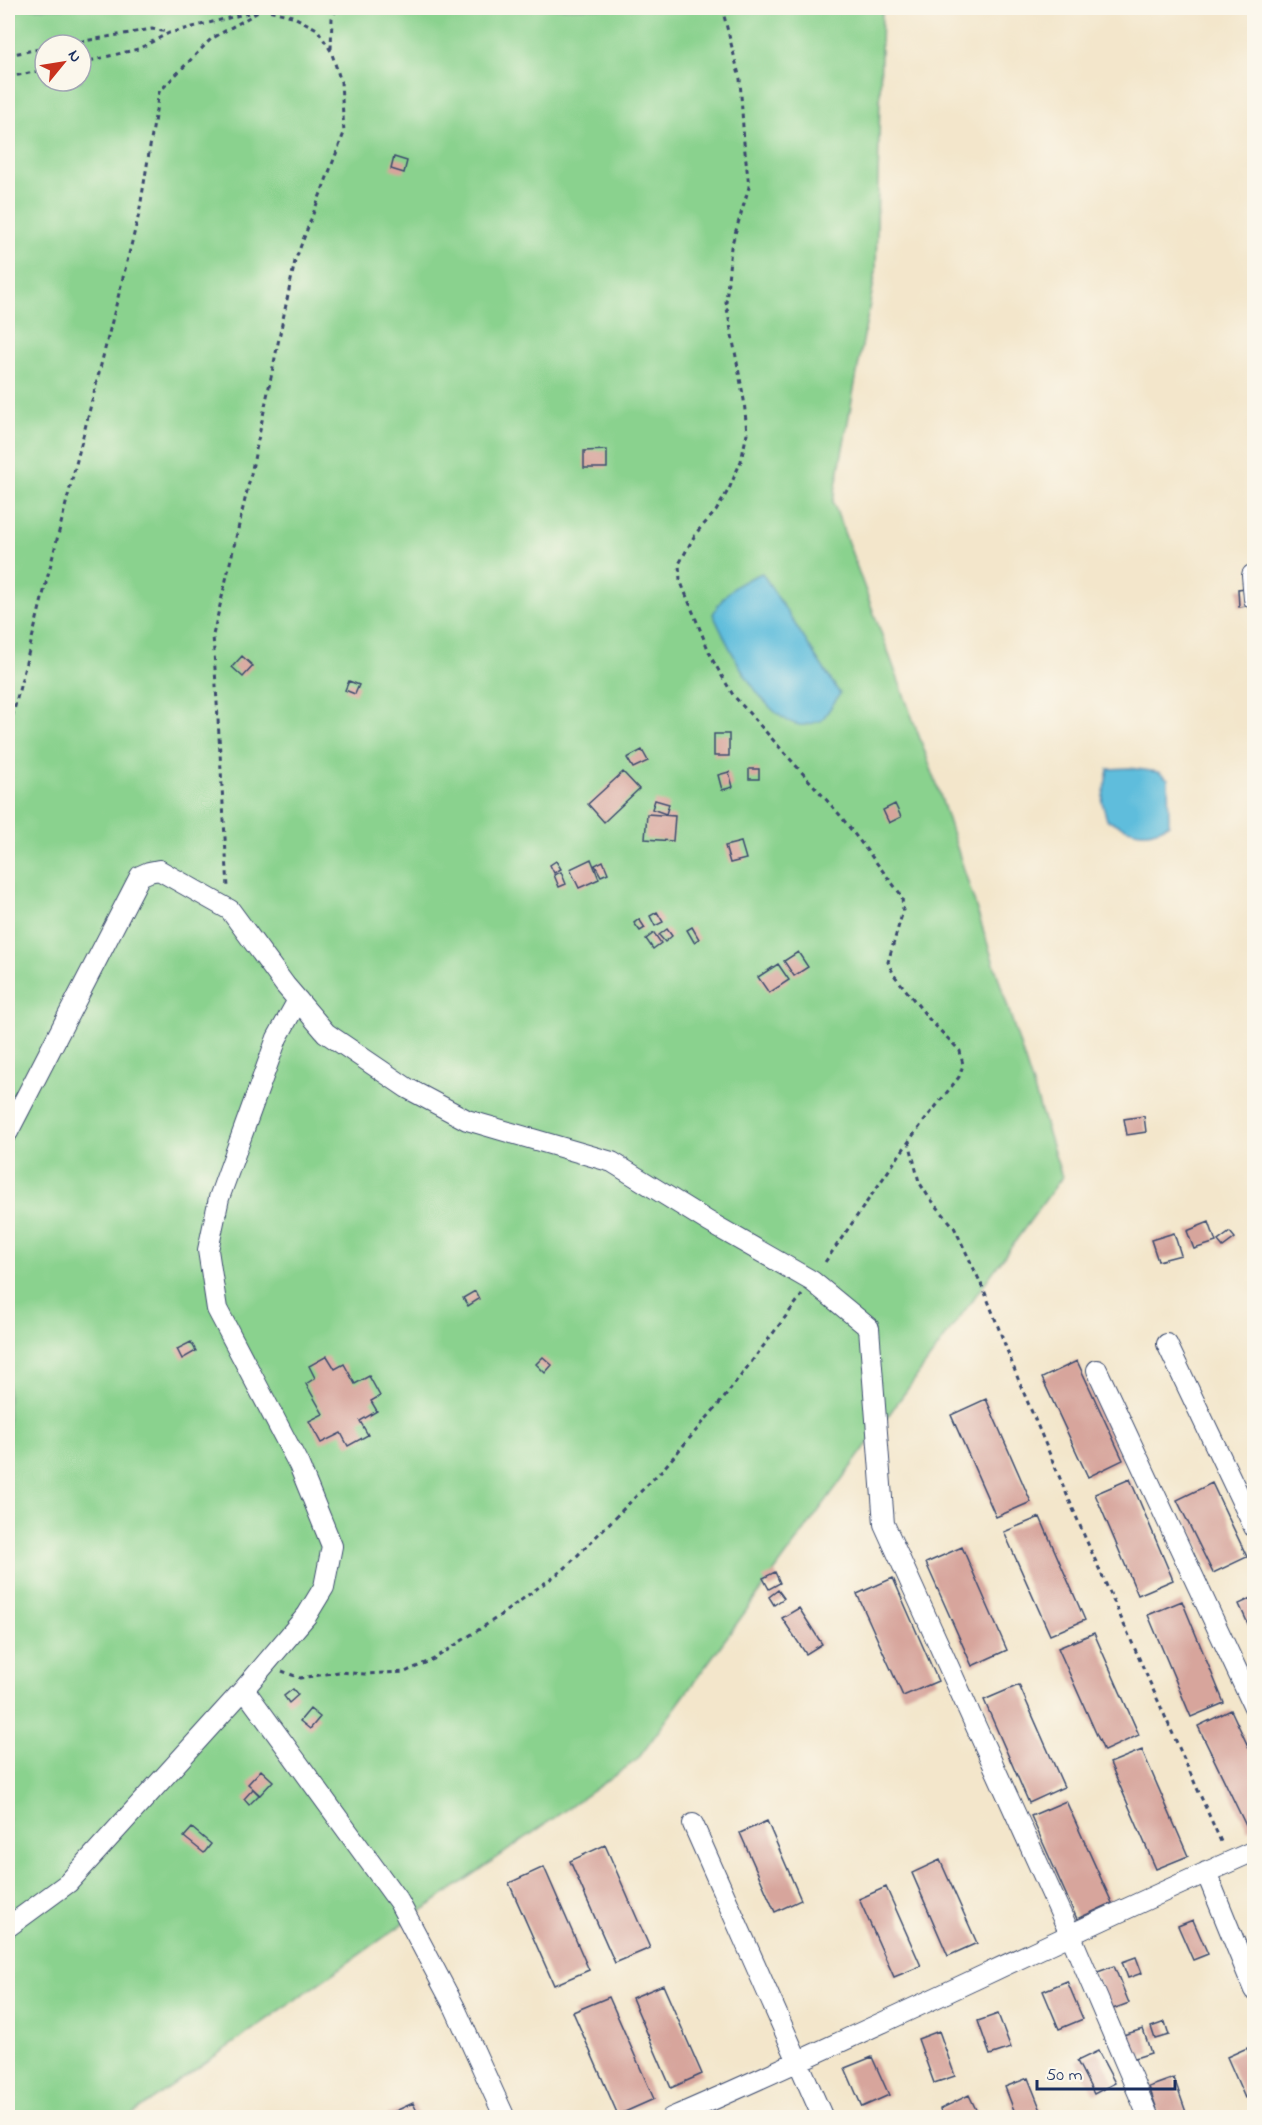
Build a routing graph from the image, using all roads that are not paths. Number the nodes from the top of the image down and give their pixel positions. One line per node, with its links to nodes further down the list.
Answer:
1 (1252, 575): 2 (street)
2 (1254, 599)
3 (298, 1000): 4 (street); 8 (street); 14 (street)
4 (8, 1132)
5 (1167, 1344): 7 (street)
6 (1097, 1370): 9 (street)
7 (1254, 1527)
8 (244, 1689): 13 (street); 17 (street)
9 (1254, 1707)
10 (693, 1824): 16 (street)
11 (1254, 1851): 12 (street)
12 (1206, 1872): 14 (street); 15 (street)
13 (8, 1927)
14 (1070, 1934): 16 (street); 20 (street)
15 (1254, 1990)
16 (799, 2062): 18 (street); 19 (street)
17 (505, 2118)
18 (671, 2118)
19 (824, 2118)
20 (1149, 2118)

